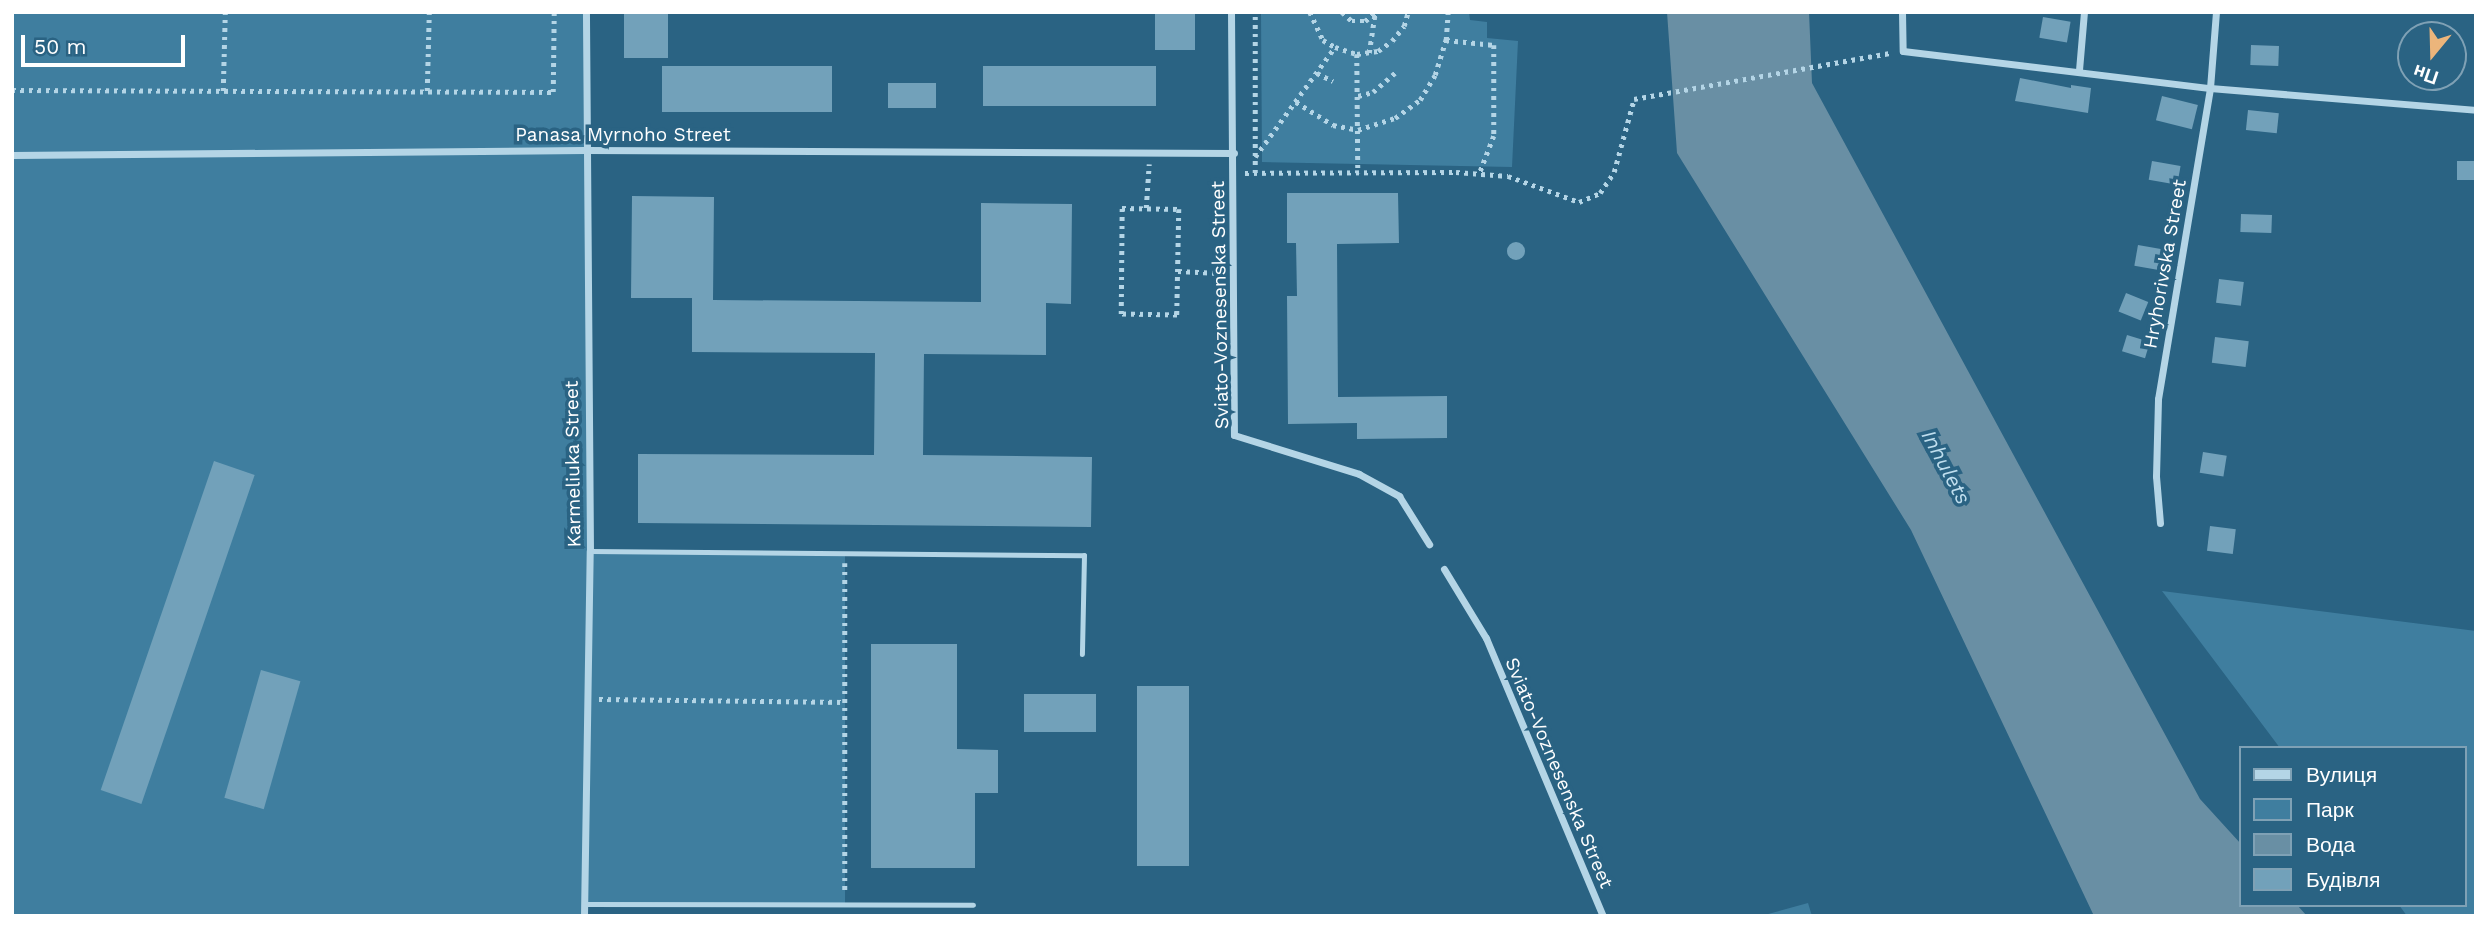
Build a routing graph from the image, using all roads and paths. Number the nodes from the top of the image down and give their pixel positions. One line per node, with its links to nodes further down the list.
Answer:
1 (225, 12): 26 (path)
2 (429, 12): 27 (path)
3 (554, 12): 27 (path)
4 (586, 12): 32 (street, Karmeliuka Street)
5 (1231, 12): 34 (street, Sviato-Voznesenska Street)
6 (1255, 12): 36 (path)
7 (1310, 12): 16 (path)
8 (1342, 12): 9 (path)
9 (1375, 12): 18 (path)
10 (1408, 12): 18 (path)
11 (1448, 12): 15 (path)
12 (1902, 12): 17 (street)
13 (2084, 12): 20 (street)
14 (2216, 12): 24 (street, Hryhorivska Street)
15 (1446, 40): 31 (path); 39 (path)
16 (1335, 47): 19 (path); 21 (path)
17 (1903, 51): 20 (street); 39 (path)
18 (1369, 53): 19 (path)
19 (1357, 54): 28 (path)
20 (2079, 70): 24 (street)
21 (1317, 73): 23 (path); 29 (path)
22 (1395, 73): 28 (path)
23 (1333, 81)
24 (2210, 88): 30 (street); 44 (street, Hryhorivska Street)
25 (12, 90): 26 (path)
26 (223, 91): 27 (path)
27 (427, 92)
28 (1358, 96): 31 (path)
29 (1296, 102): 31 (path); 36 (path)
30 (2476, 110)
31 (1358, 130): 38 (path)
32 (585, 150): 33 (street, Panasa Myrnoho Street); 35 (street, Panasa Myrnoho Street); 46 (street, Karmeliuka Street)
33 (1149, 153): 34 (street, Panasa Myrnoho Street); 41 (path)
34 (1234, 153): 40 (street, Sviato-Voznesenska Street)
35 (12, 155)
36 (1255, 158): 37 (path)
37 (1255, 173): 38 (path); 40 (path)
38 (1358, 173): 39 (path)
39 (1480, 173)
40 (1234, 174): 43 (street, Sviato-Voznesenska Street)
41 (1146, 208): 42 (path); 42 (path)
42 (1178, 271): 43 (path)
43 (1234, 274): 45 (street, Sviato-Voznesenska Street)
44 (2160, 523)
45 (1429, 544)
46 (590, 551): 47 (lane); 50 (street, Karmeliuka Street)
47 (845, 555): 49 (lane); 51 (path)
48 (1444, 569): 56 (street, Sviato-Voznesenska Street)
49 (1082, 654)
50 (588, 698): 51 (path); 52 (street, Karmeliuka Street)
51 (845, 702): 53 (path)
52 (584, 904): 53 (lane); 55 (street, Karmeliuka Street)
53 (845, 905): 54 (lane)
54 (973, 905)
55 (584, 916)
56 (1603, 916)

